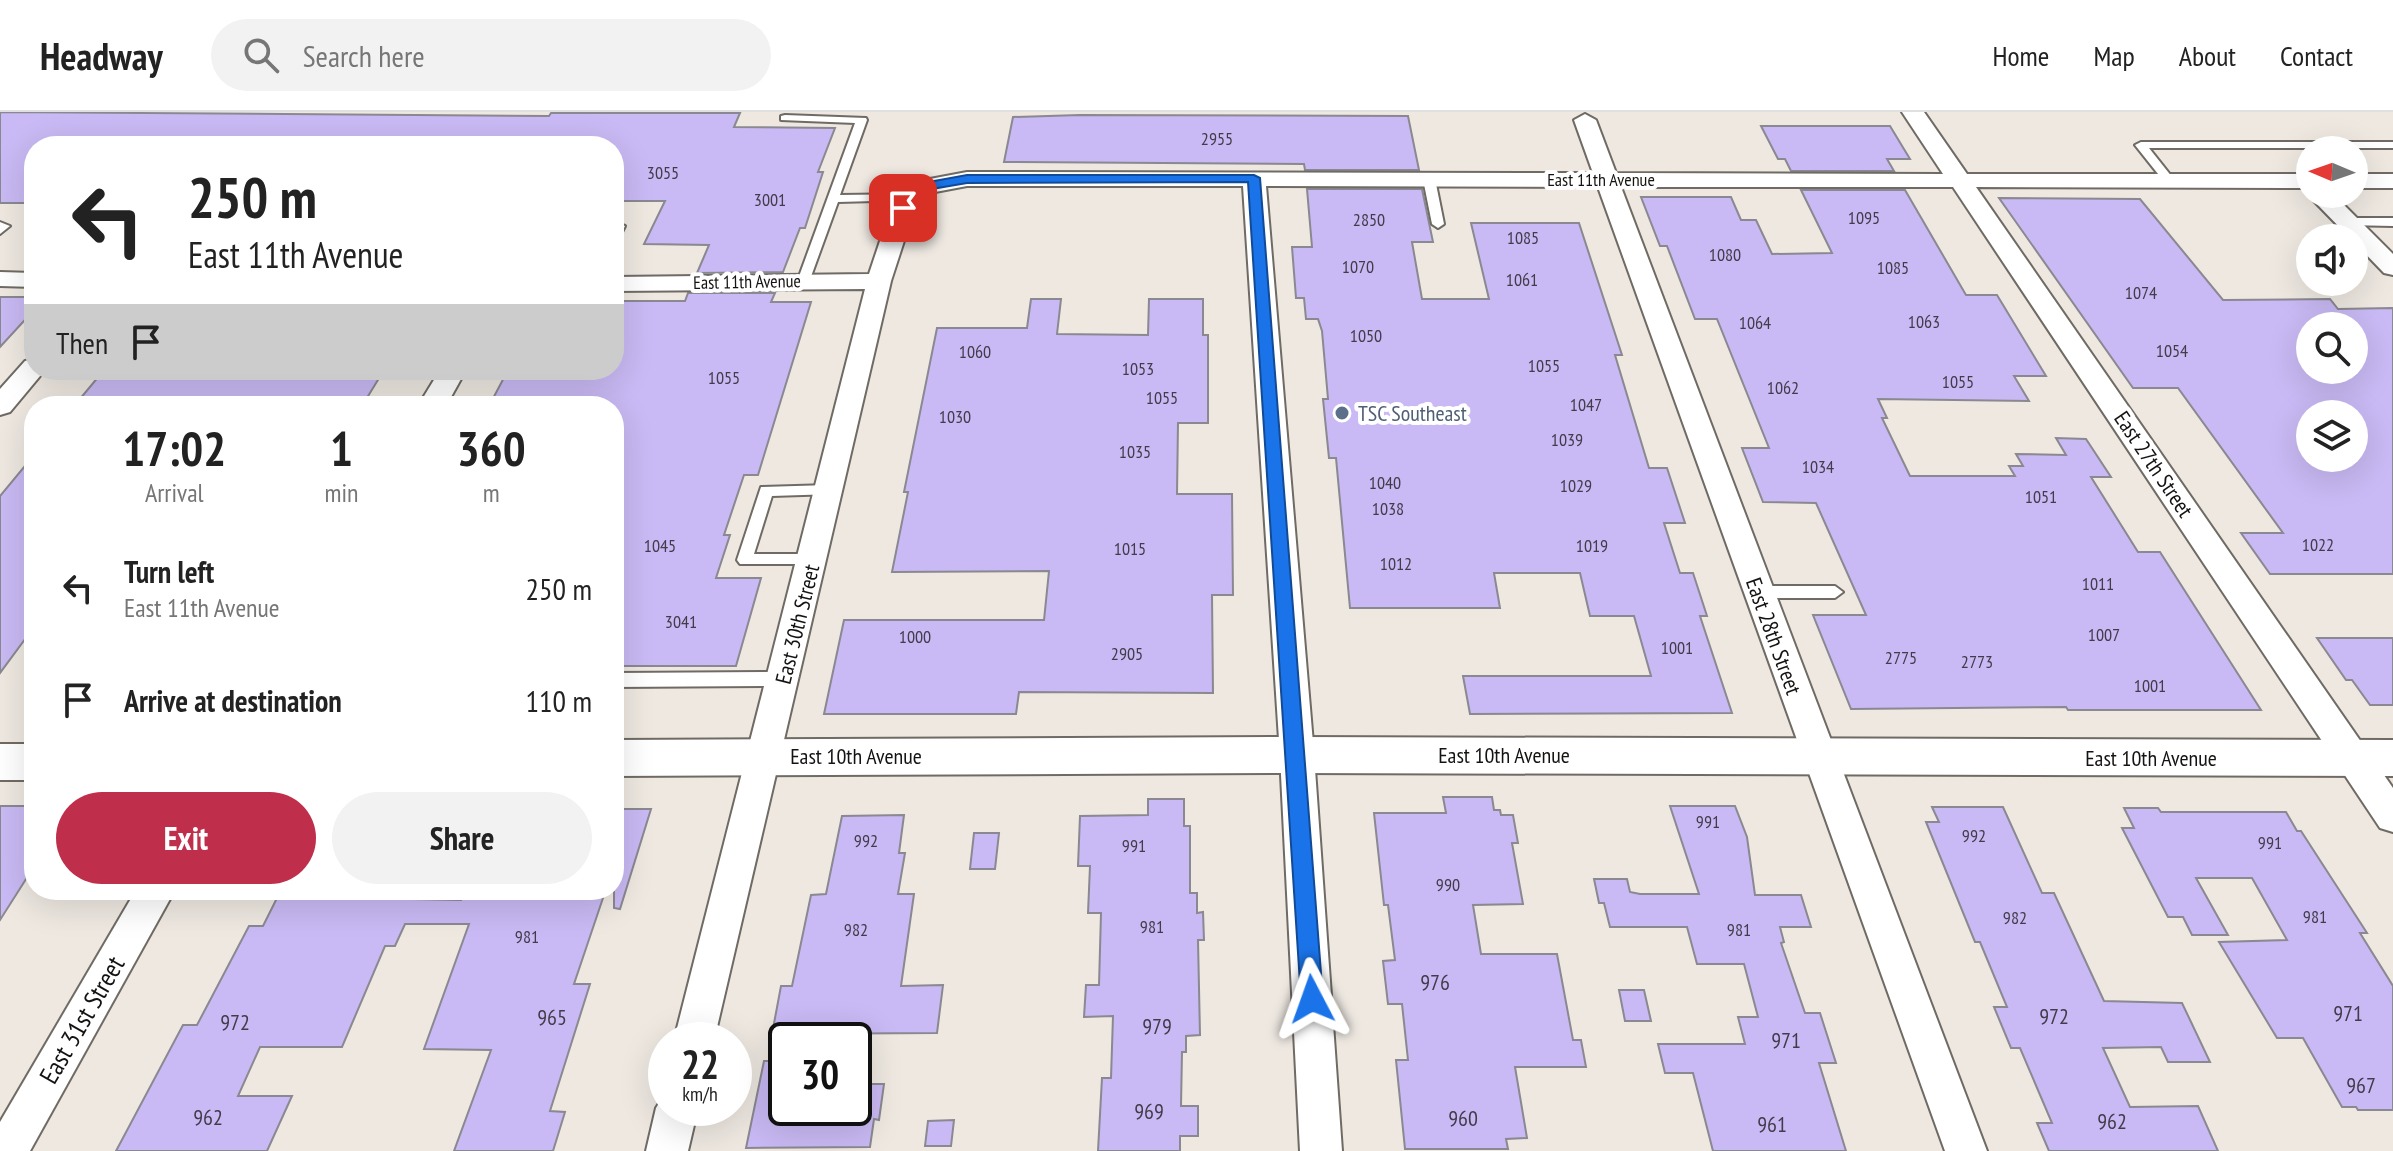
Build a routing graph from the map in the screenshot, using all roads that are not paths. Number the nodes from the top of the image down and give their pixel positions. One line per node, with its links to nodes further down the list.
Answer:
1 (1913, 112): 11 (street, East 27th Street)
2 (785, 118): 13 (lane)
3 (1585, 120): 7 (street, East 28th Street)
4 (2393, 145): 10 (lane)
5 (1254, 178): 6 (street, East 11th Avenue); 14 (street, East 11th Avenue); 33 (street)
6 (1429, 179): 7 (street, East 11th Avenue); 18 (lane)
7 (1607, 179): 11 (street, East 11th Avenue); 29 (street, East 28th Street)
8 (2368, 181): 9 (street)
9 (2393, 181)
10 (2170, 182): 11 (street, East 11th Avenue); 12 (street, East 11th Avenue)
11 (1962, 183): 37 (street, East 27th Street)
12 (2296, 185)
13 (833, 199): 14 (lane); 23 (lane)
14 (908, 203): 22 (street, East 30th Street)
15 (2334, 208): 16 (street)
16 (2348, 222): 17 (lane); 19 (street)
17 (2393, 222)
18 (1438, 224)
19 (2391, 263)
20 (24, 278): 21 (street)
21 (0, 279)
22 (879, 281): 23 (street, East 11th Avenue); 27 (street, East 30th Street)
23 (803, 282): 24 (street, East 11th Avenue)
24 (624, 284)
25 (24, 378): 26 (street)
26 (0, 406)
27 (829, 490): 28 (street, East 30th Street); 28 (lane)
28 (812, 560): 31 (street, East 30th Street)
29 (1758, 592): 30 (lane); 35 (street, East 28th Street)
30 (1835, 592)
31 (783, 679): 32 (lane); 34 (street, East 30th Street)
32 (624, 680)
33 (1297, 755): 34 (street, East 10th Avenue); 35 (street, East 10th Avenue); 46 (street)
34 (765, 756): 36 (street, East 10th Avenue); 42 (street, East 30th Street)
35 (1818, 756): 37 (street, East 10th Avenue); 47 (street, East 28th Street)
36 (624, 758)
37 (2373, 759): 40 (street, East 27th Street)
38 (0, 762): 39 (street)
39 (24, 762)
40 (2393, 817)
41 (150, 900): 44 (street, East 31st Street)
42 (698, 1022)
43 (673, 1126): 45 (street)
44 (7, 1151)
45 (667, 1151)
46 (1321, 1151)
47 (1966, 1151)

